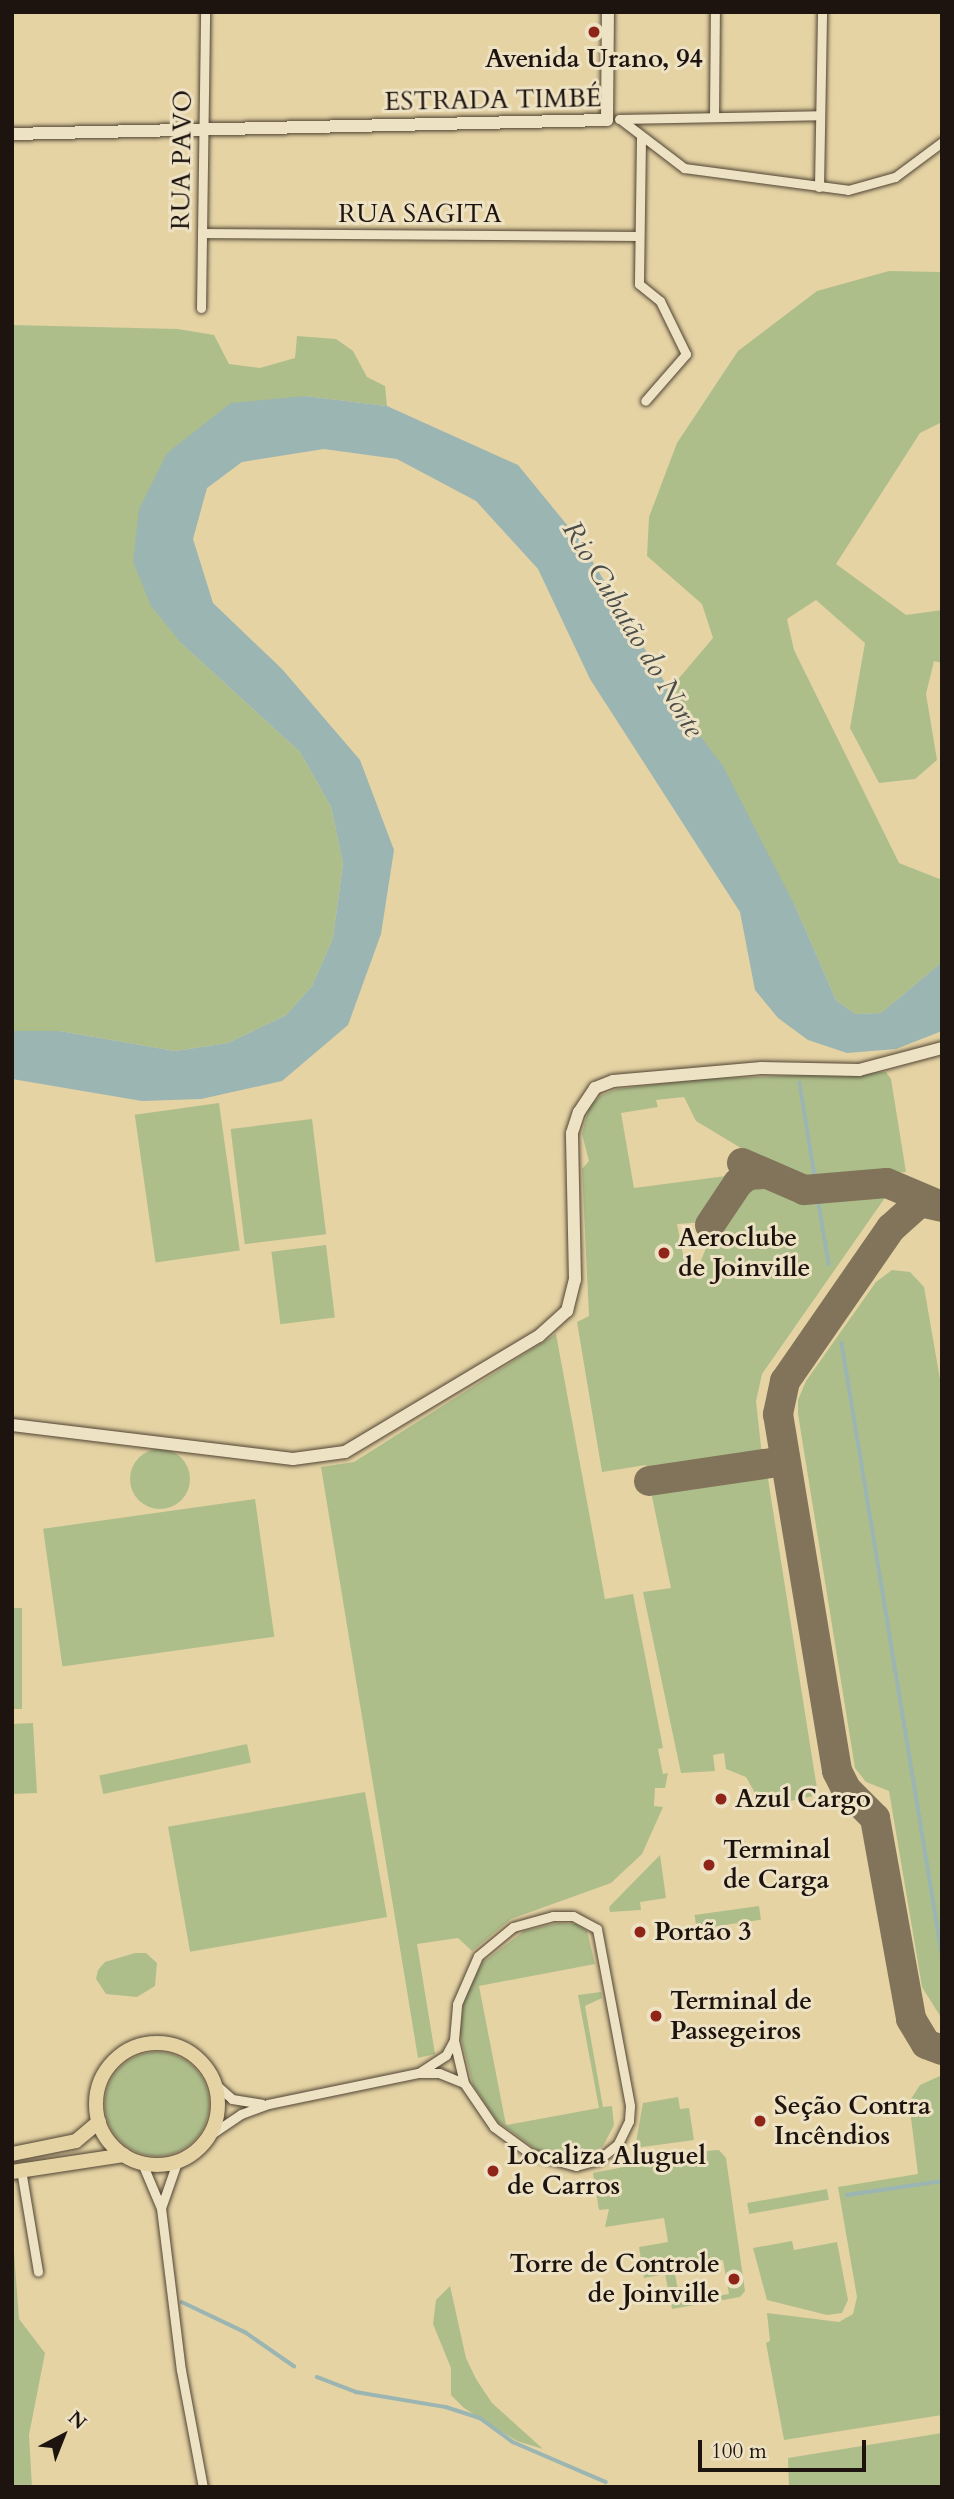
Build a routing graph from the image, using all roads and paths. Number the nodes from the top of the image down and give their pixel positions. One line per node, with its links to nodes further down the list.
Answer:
1 (205, 12): 8 (street, RUA PAVO)
2 (608, 12): 7 (street)
3 (715, 12): 6 (street)
4 (822, 12): 5 (street)
5 (820, 115): 6 (street); 12 (street)
6 (714, 117): 7 (street)
7 (614, 120): 8 (street, ESTRADA TIMBÉ); 10 (street, ESTRADA TIMBÉ)
8 (203, 130): 9 (street, ESTRADA TIMBÉ); 13 (street, RUA PAVO)
9 (12, 134)
10 (641, 138): 12 (street, ESTRADA TIMBÉ); 14 (street)
11 (942, 142): 12 (street, ESTRADA TIMBÉ)
12 (820, 187)
13 (202, 233): 14 (street, RUA SAGITA); 15 (street, RUA PAVO)
14 (637, 236): 16 (street)
15 (201, 308)
16 (645, 401)
17 (942, 1048): 18 (street)
18 (12, 1425)
19 (454, 2040): 20 (street); 21 (street); 21 (street)
20 (418, 2073): 21 (street); 23 (street)
21 (464, 2083)
22 (215, 2084): 23 (street); 24 (main road); 25 (main road)
23 (268, 2104): 25 (street)
24 (99, 2122): 26 (main road); 27 (main road)
25 (211, 2135): 28 (main road)
26 (12, 2154)
27 (124, 2155): 29 (main road); 30 (main road)
28 (177, 2162): 29 (main road); 31 (street)
29 (142, 2163): 31 (street)
30 (16, 2171): 32 (street)
31 (161, 2208): 33 (street)
32 (38, 2272)
33 (203, 2487)

